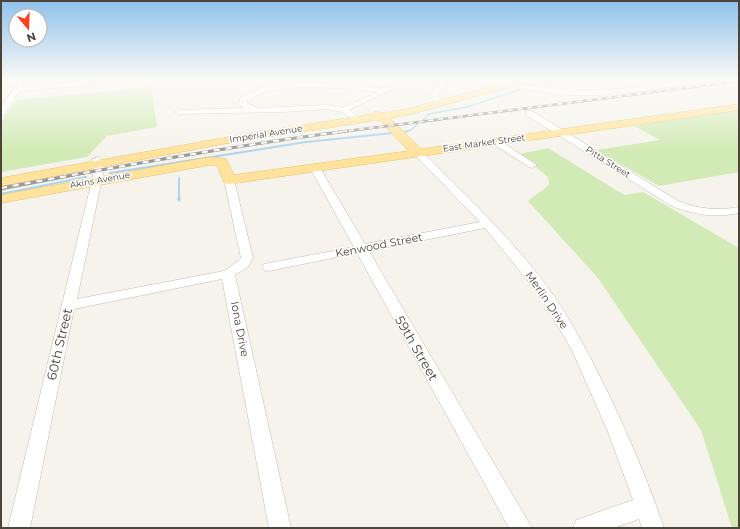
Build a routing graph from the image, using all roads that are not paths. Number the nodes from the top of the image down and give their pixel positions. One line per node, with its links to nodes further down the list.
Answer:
1 (7, 104): 9 (street)
2 (242, 104): 7 (street)
3 (358, 104): 6 (street)
4 (436, 104): 11 (main road, Imperial Avenue)
5 (739, 107): 13 (main road, East Market Street)
6 (344, 110): 7 (street); 12 (street)
7 (259, 111): 8 (street)
8 (179, 112)
9 (1, 113)
10 (529, 113): 13 (street, Pitta Street)
11 (379, 116): 12 (main road, Imperial Avenue); 15 (main road, Merlin Drive)
12 (356, 119): 16 (main road, Imperial Avenue)
13 (560, 133): 14 (main road, East Market Street); 24 (street, Pitta Street)
14 (496, 142): 15 (main road, East Market Street); 17 (street)
15 (418, 153): 18 (main road, East Market Street); 25 (street, Merlin Drive)
16 (97, 162): 19 (main road, Imperial Avenue); 20 (street, 60th Street); 22 (main road, Imperial Avenue)
17 (532, 165)
18 (315, 168): 21 (main road, East Market Street); 26 (street, 59th Street)
19 (1, 177)
20 (97, 180): 21 (main road, Akins Avenue); 23 (main road, Akins Avenue); 29 (street, 60th Street)
21 (229, 180): 28 (street)
22 (1, 182)
23 (1, 199)
24 (737, 212)
25 (488, 224): 26 (street, Kenwood Street); 30 (street, Merlin Drive)
26 (360, 248): 27 (street, Kenwood Street); 33 (street, 59th Street)
27 (269, 267)
28 (228, 274): 29 (street); 32 (street, Iona Drive)
29 (68, 305): 31 (street, 60th Street)
30 (646, 506): 34 (street); 35 (street, Merlin Drive)
31 (19, 528)
32 (280, 528)
33 (521, 528)
34 (584, 528)
35 (652, 528)

